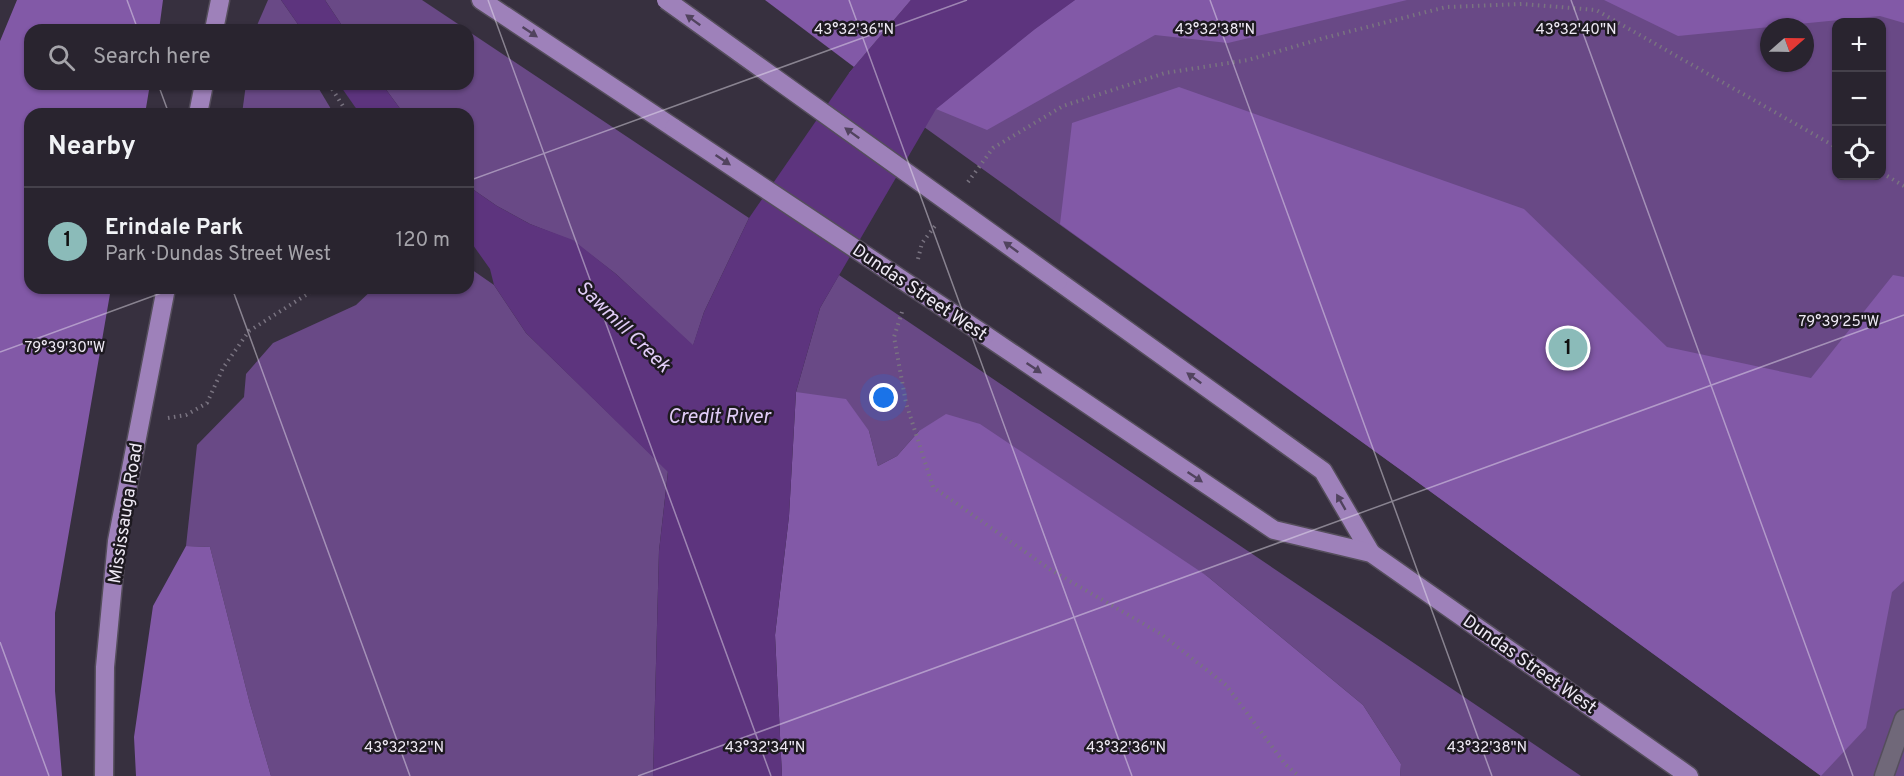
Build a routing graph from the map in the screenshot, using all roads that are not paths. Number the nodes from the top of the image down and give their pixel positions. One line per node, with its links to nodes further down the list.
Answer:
1 (232, 0): 4 (street)
2 (481, 0): 8 (main road, Dundas Street West, one-way to 8, bridge)
3 (666, 0): 8 (main road, Dundas Street West, one-way to 3, bridge)
4 (217, 15)
5 (203, 90): 6 (main road)
6 (199, 108)
7 (165, 294): 10 (main road, Mississauga Road)
8 (1371, 553): 11 (main road, Dundas Street West)
9 (1904, 719): 12 (street)
10 (104, 776)
11 (1689, 776)
12 (1884, 776)

